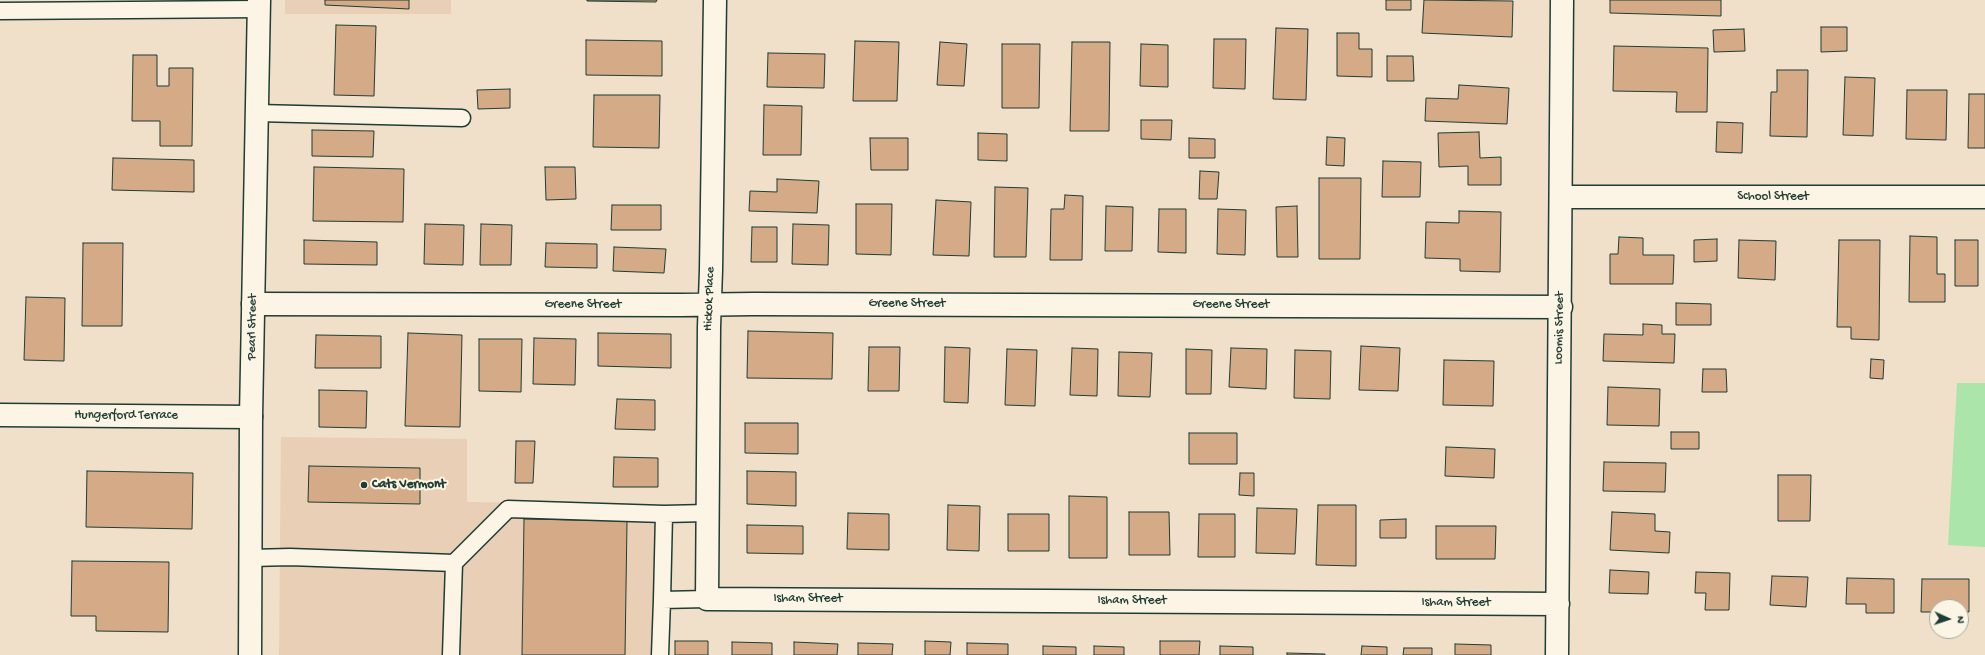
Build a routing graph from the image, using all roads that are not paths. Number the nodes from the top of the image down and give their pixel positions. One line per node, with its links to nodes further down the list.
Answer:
1 (715, 0): 10 (street, Hickok Place)
2 (1562, 0): 8 (street, Loomis Street)
3 (259, 5): 4 (lane); 5 (street, Pearl Street)
4 (0, 11)
5 (257, 113): 6 (lane); 9 (street, Pearl Street)
6 (462, 118)
7 (1985, 196): 8 (street, School Street)
8 (1561, 197): 11 (street, Loomis Street)
9 (253, 304): 10 (street, Greene Street); 13 (street, Pearl Street)
10 (710, 304): 11 (street, Greene Street); 14 (street, Hickok Place)
11 (1561, 307): 20 (street, Loomis Street)
12 (0, 416): 13 (street, Hungerford Terrace)
13 (251, 417): 16 (street, Pearl Street)
14 (707, 512): 15 (lane); 18 (street, Hickok Place)
15 (664, 514): 17 (lane); 19 (lane)
16 (250, 558): 17 (lane); 21 (street, Pearl Street)
17 (454, 563): 22 (lane)
18 (707, 599): 19 (lane); 20 (street, Isham Street)
19 (662, 600): 23 (lane)
20 (1558, 604): 24 (street, Loomis Street)
21 (250, 655)
22 (451, 655)
23 (660, 655)
24 (1557, 655)

